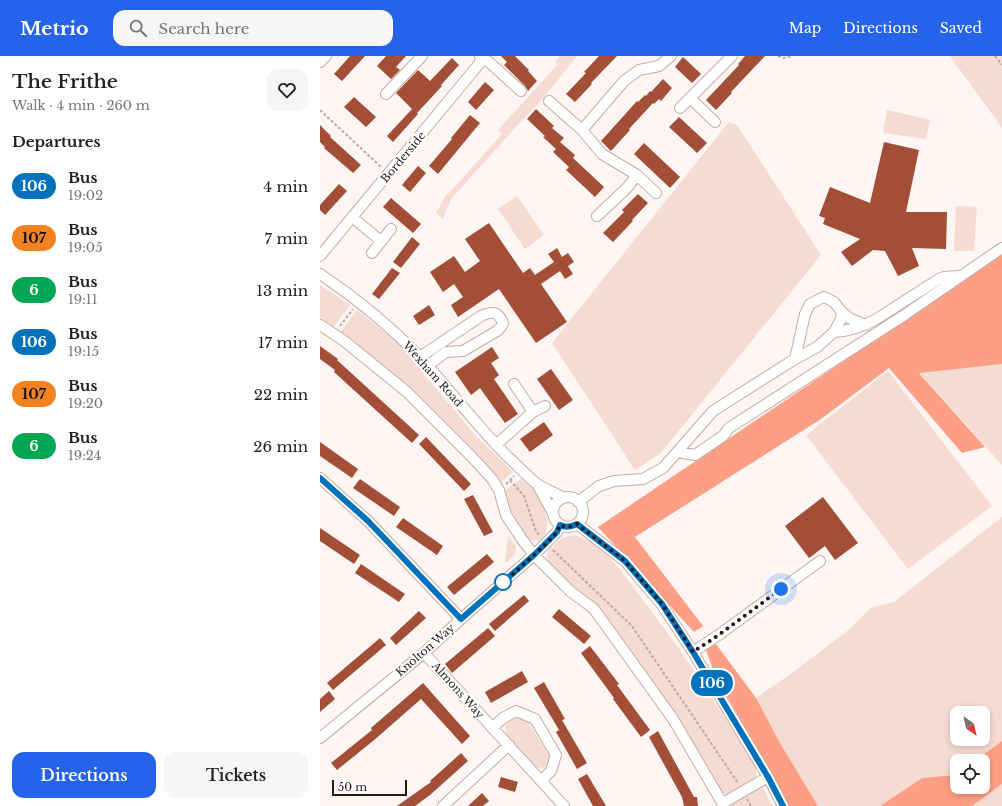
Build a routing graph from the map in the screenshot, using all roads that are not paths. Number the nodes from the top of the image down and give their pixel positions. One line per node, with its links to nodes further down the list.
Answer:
1 (326, 56): 6 (street)
2 (422, 56): 8 (street)
3 (671, 56): 13 (street)
4 (481, 57): 7 (street); 17 (street, Borderside)
5 (727, 58): 9 (street)
6 (320, 62)
7 (521, 91)
8 (386, 94)
9 (690, 98): 11 (street); 12 (street)
10 (549, 102): 13 (street)
11 (680, 108)
12 (714, 122)
13 (582, 130): 14 (street)
14 (637, 175): 15 (street); 16 (street)
15 (656, 192)
16 (598, 216)
17 (352, 217): 19 (street); 22 (street, Borderside)
18 (391, 229): 19 (street)
19 (381, 241): 21 (street)
20 (1002, 248): 24 (street)
21 (372, 253)
22 (320, 256)
23 (320, 274): 29 (street, Wexham Road)
24 (961, 276): 27 (street); 36 (street)
25 (842, 312): 27 (street); 28 (street); 30 (street)
26 (320, 325): 44 (street)
27 (866, 325): 28 (street)
28 (834, 332): 30 (street)
29 (420, 357): 31 (street, Wexham Road); 31 (street)
30 (795, 359): 36 (street)
31 (427, 366): 35 (street, Wexham Road)
32 (514, 384): 34 (street)
33 (544, 406): 34 (street)
34 (533, 412): 35 (street)
35 (496, 445): 38 (street, Wexham Road)
36 (677, 452): 40 (street)
37 (320, 478): 46 (street)
38 (537, 484): 39 (street, Wexham Road); 41 (street, Wexham Road)
39 (564, 498): 40 (street); 41 (street)
40 (578, 502): 42 (street)
41 (553, 513): 43 (street)
42 (577, 524): 43 (street); 47 (street)
43 (560, 525): 44 (street, Knolton Way)
44 (534, 555): 46 (street, Knolton Way); 54 (street)
45 (820, 561): 47 (street)
46 (461, 619): 48 (street, Knolton Way)
47 (693, 652): 52 (street)
48 (424, 653): 49 (street, Almons Way); 50 (street, Knolton Way)
49 (492, 728): 51 (street, Almons Way); 53 (street, Almons Way)
50 (320, 738)
51 (509, 745): 53 (street, Almons Way); 55 (street)
52 (768, 777): 54 (street); 57 (street)
53 (541, 781): 56 (street, Almons Way)
54 (723, 804)
55 (443, 806)
56 (564, 806)
57 (783, 806)

